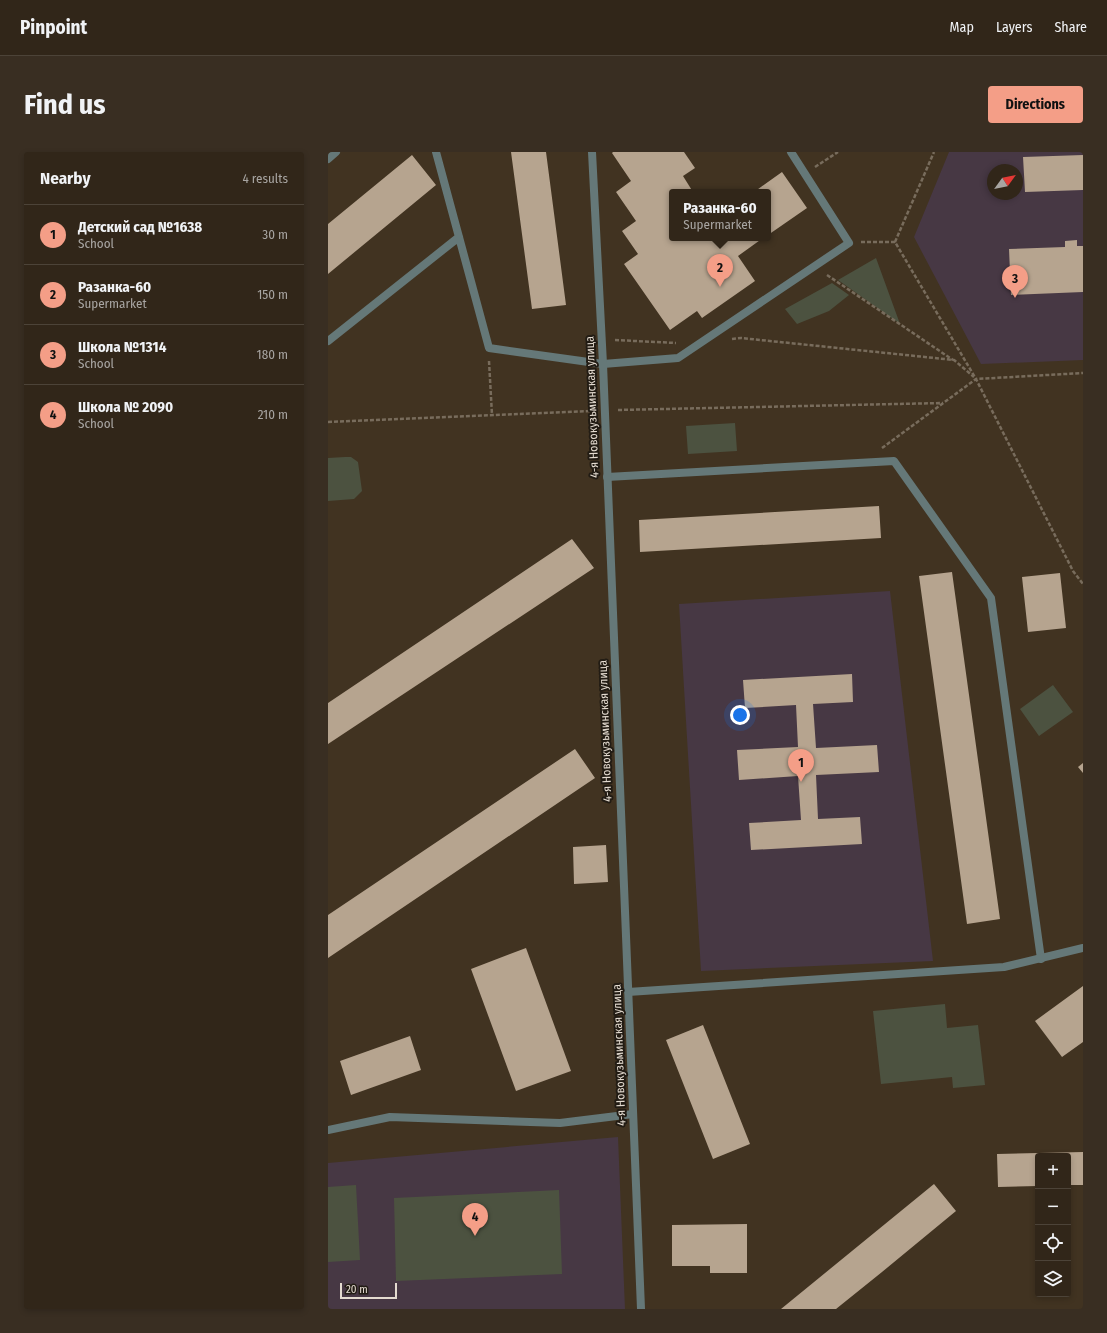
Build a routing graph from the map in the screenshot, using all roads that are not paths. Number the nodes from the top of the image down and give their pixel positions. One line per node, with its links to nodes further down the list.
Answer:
1 (336, 152): 5 (street)
2 (436, 152): 6 (street)
3 (592, 152): 8 (street, 4-я Новокузьминская улица)
4 (790, 152): 8 (street)
5 (328, 159)
6 (459, 237): 7 (street); 8 (street)
7 (328, 341)
8 (603, 364): 9 (street, 4-я Новокузьминская улица)
9 (607, 477): 11 (street); 12 (street, 4-я Новокузьминская улица)
10 (1083, 948): 11 (street)
11 (1041, 959): 12 (street)
12 (628, 992): 13 (street, 4-я Новокузьминская улица)
13 (633, 1114): 14 (street); 15 (street, 4-я Новокузьминская улица)
14 (328, 1130)
15 (641, 1309)

